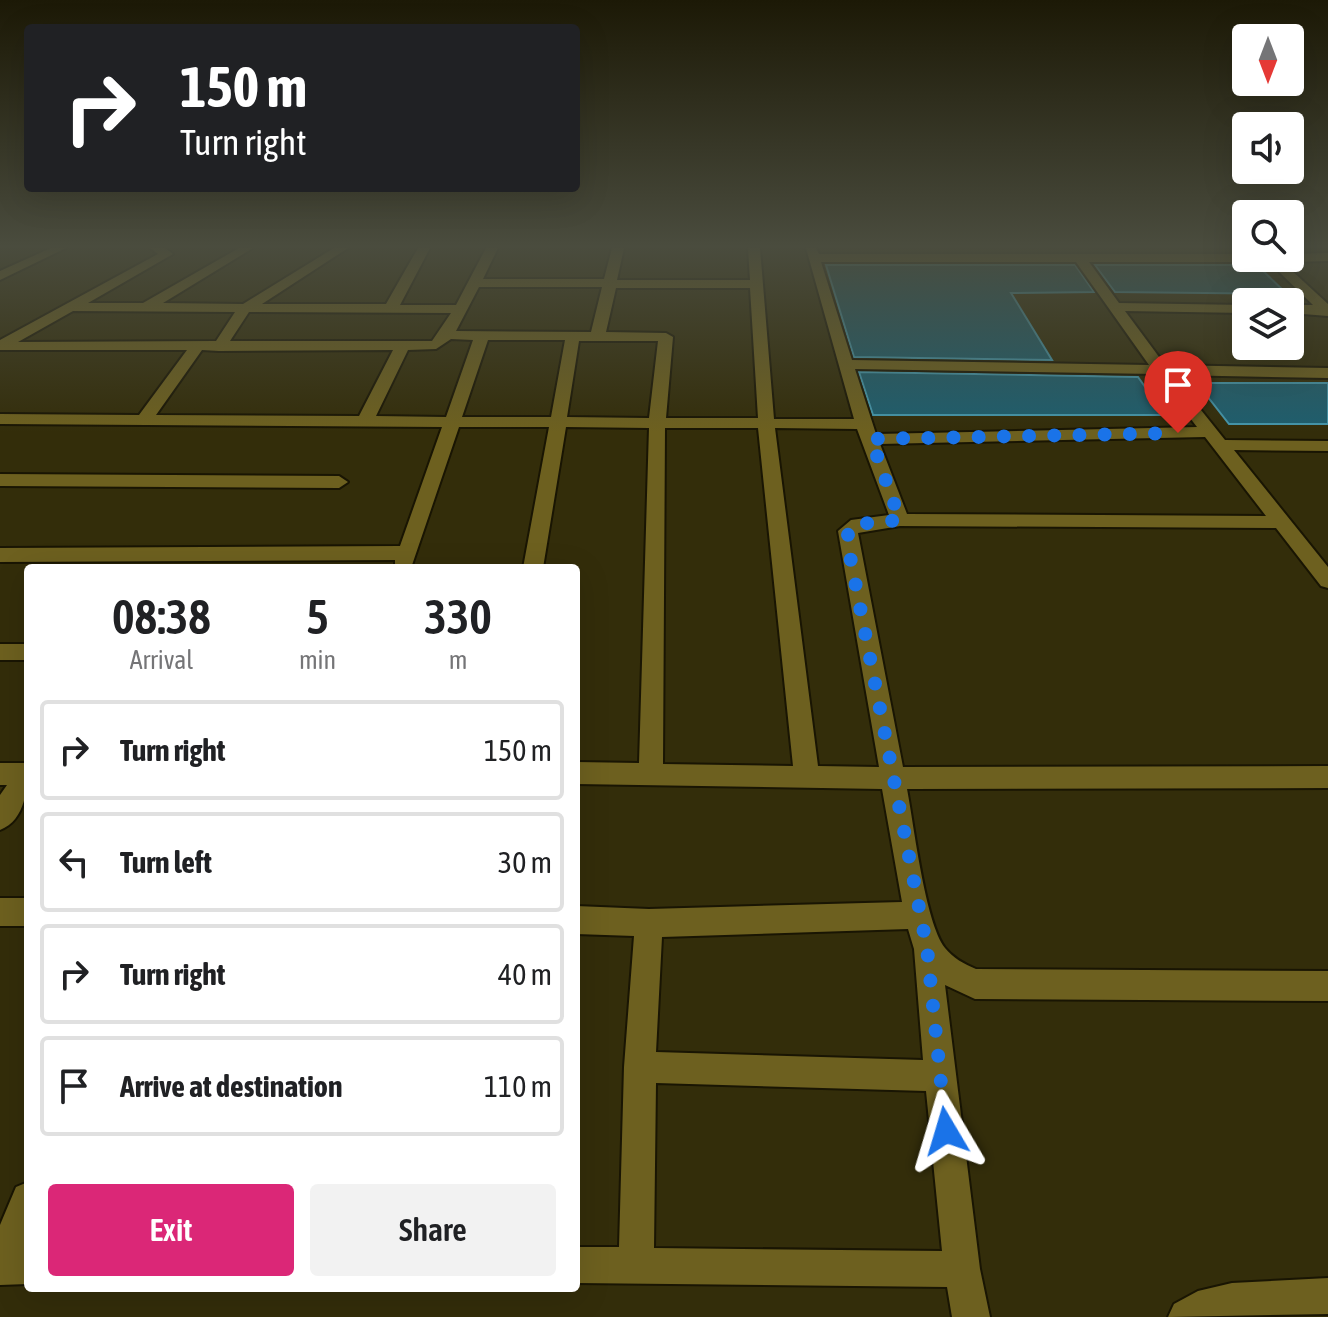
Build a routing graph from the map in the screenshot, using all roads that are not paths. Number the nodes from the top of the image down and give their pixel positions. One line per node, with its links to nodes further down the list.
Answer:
1 (66, 309): 14 (street)
2 (244, 309): 16 (street)
3 (460, 309): 10 (street)
4 (603, 309): 12 (street)
5 (758, 309): 27 (street)
6 (829, 309): 18 (street)
7 (1116, 309): 19 (street)
8 (1304, 310): 9 (street)
9 (1327, 311)
10 (447, 335): 13 (street); 17 (street)
11 (573, 335): 12 (street); 13 (street); 24 (street)
12 (598, 335): 26 (street)
13 (482, 336): 25 (street)
14 (0, 346): 15 (street)
15 (197, 346): 16 (street); 23 (street)
16 (219, 347): 17 (street)
17 (402, 347): 22 (street)
18 (848, 364): 19 (street); 28 (street)
19 (1160, 369): 20 (street); 29 (street)
20 (1328, 373)
21 (0, 419): 23 (street)
22 (366, 419): 23 (street); 25 (street)
23 (144, 420)
24 (561, 420): 25 (street); 26 (street); 39 (street)
25 (451, 421): 38 (street)
26 (657, 421): 27 (street); 46 (street)
27 (766, 422): 28 (street); 47 (street)
28 (868, 432): 29 (street); 33 (street)
29 (1214, 438): 30 (street); 34 (street)
30 (1328, 446)
31 (0, 480): 32 (street)
32 (339, 482)
33 (900, 520): 34 (street); 49 (street)
34 (1282, 522): 35 (street)
35 (1301, 546): 36 (street); 40 (street)
36 (1328, 546)
37 (0, 555): 38 (street)
38 (405, 560)
39 (534, 564)
40 (1328, 581)
41 (0, 652): 42 (street)
42 (24, 652)
43 (580, 773): 46 (street)
44 (0, 774): 45 (street)
45 (24, 774)
46 (651, 774): 47 (street)
47 (807, 777): 49 (street)
48 (1328, 777): 49 (street)
49 (891, 778): 54 (street)
50 (24, 779): 51 (street)
51 (0, 818)
52 (0, 912): 53 (street)
53 (24, 912)
54 (918, 915): 56 (street); 57 (street)
55 (580, 920): 56 (street)
56 (649, 923): 59 (street)
57 (927, 948): 58 (street); 60 (street)
58 (1328, 986)
59 (640, 1067): 60 (street); 64 (street)
60 (939, 1076): 65 (street)
61 (24, 1214): 63 (street)
62 (580, 1265): 64 (street)
63 (10, 1266)
64 (636, 1267): 65 (street)
65 (962, 1269): 67 (street)
66 (1328, 1296): 68 (street)
67 (971, 1317)
68 (1187, 1317)

